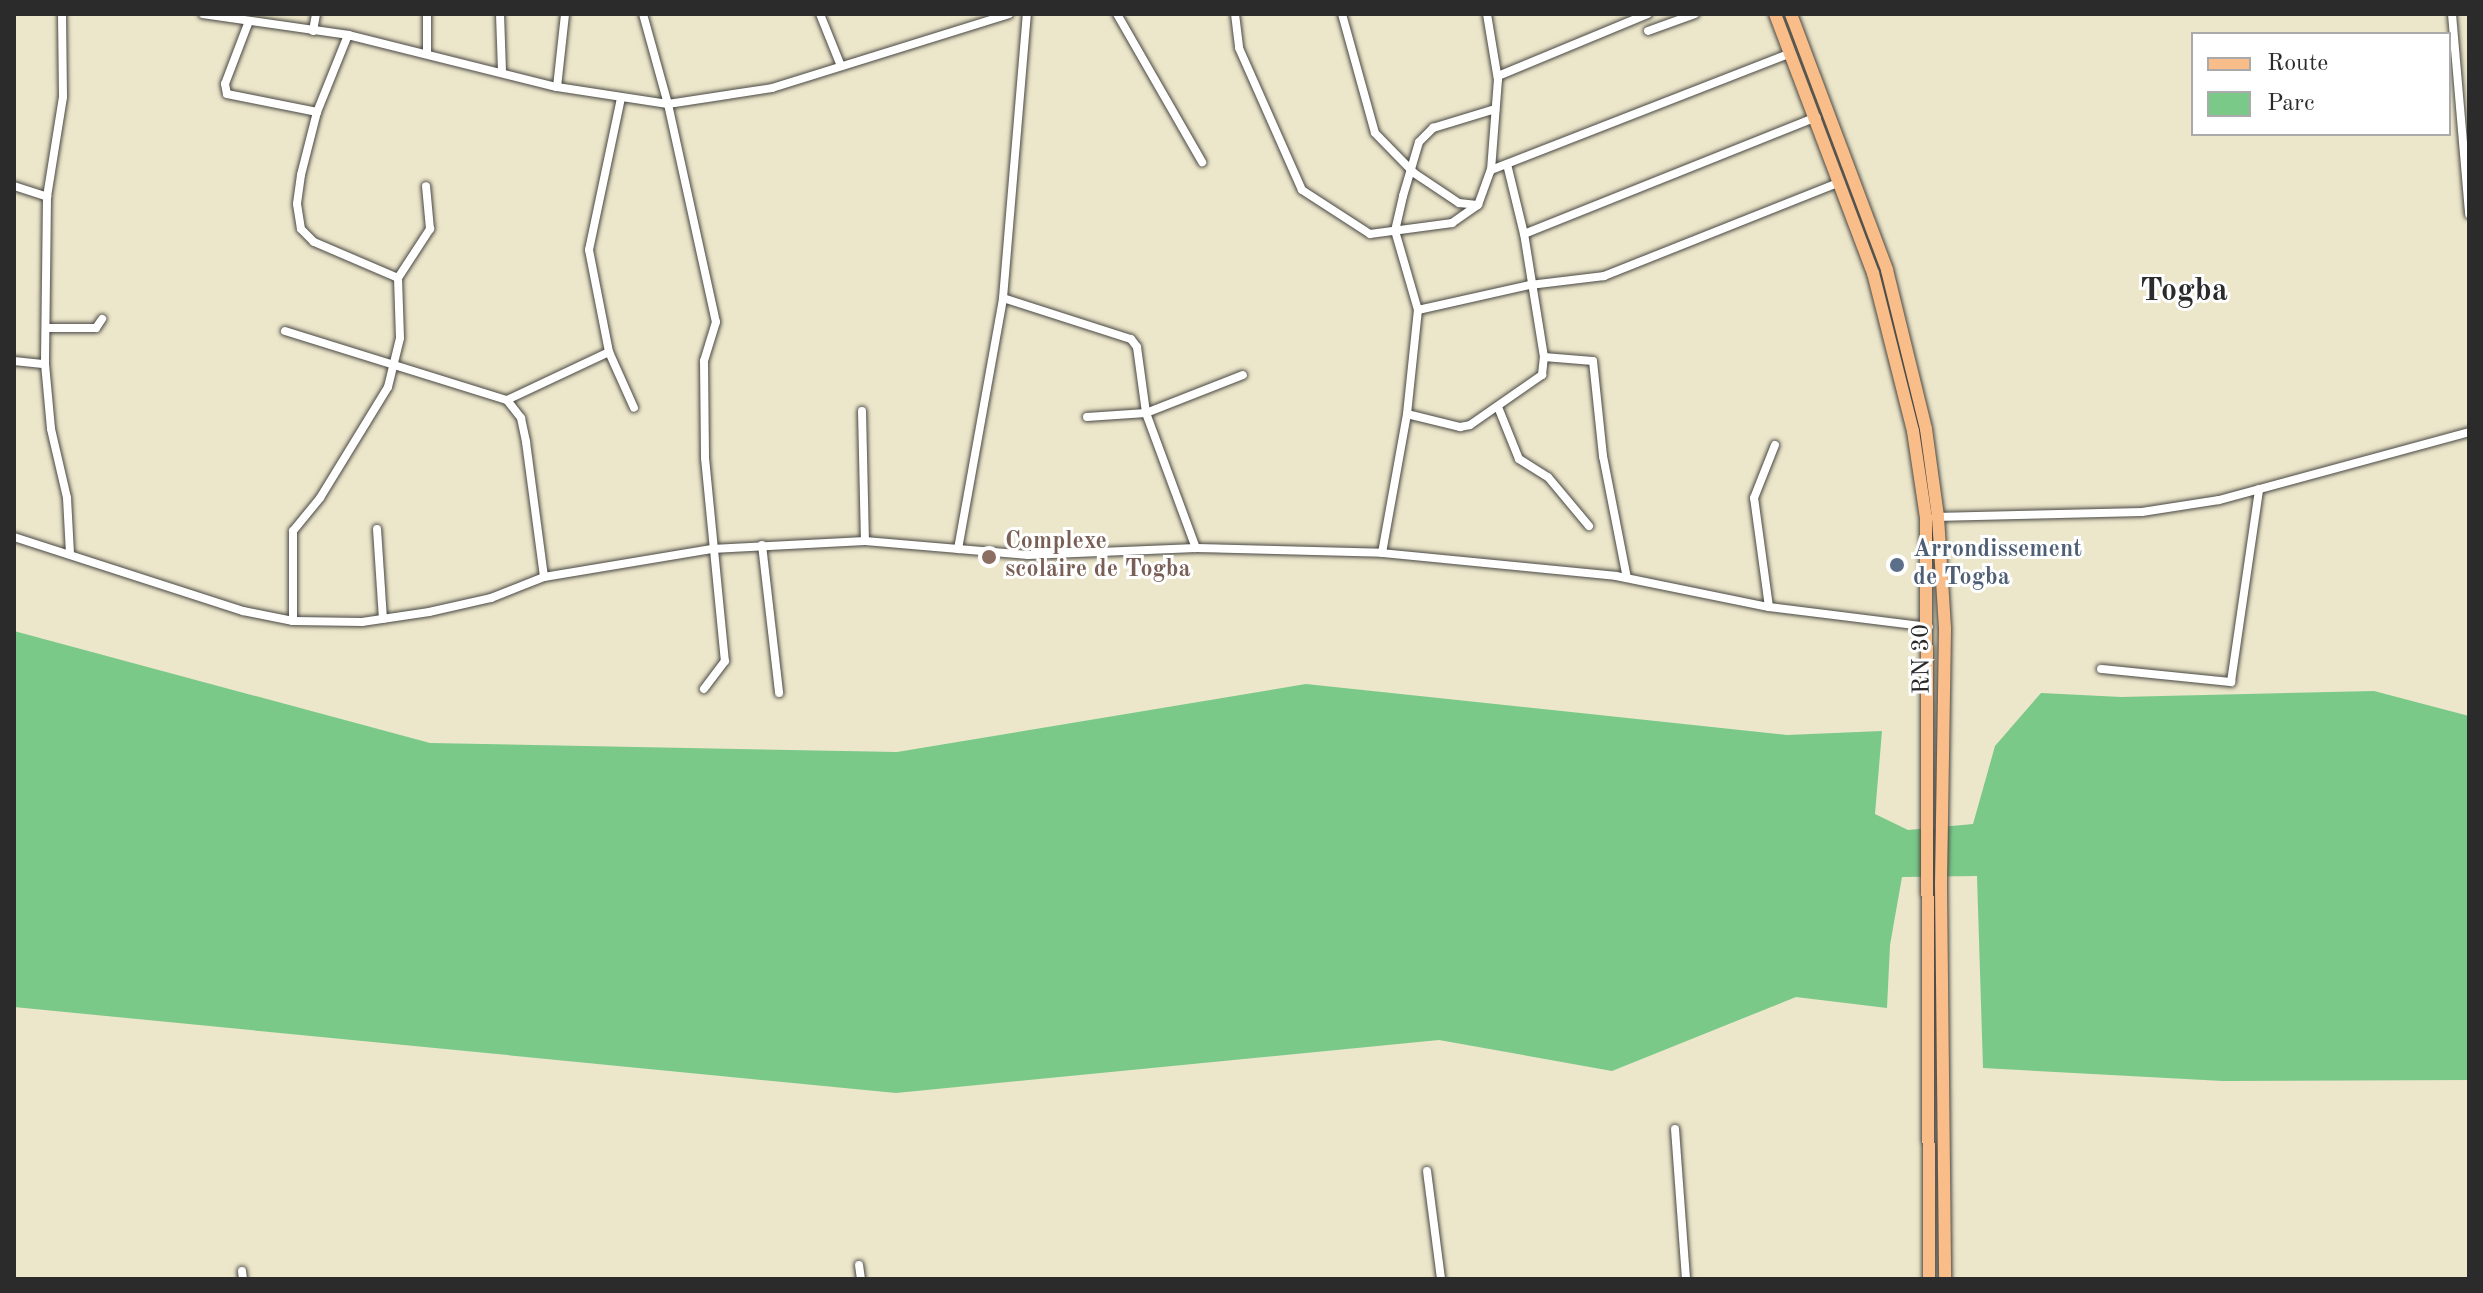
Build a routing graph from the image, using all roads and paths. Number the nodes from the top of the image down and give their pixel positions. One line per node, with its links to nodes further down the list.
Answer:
1 (62, 14): 42 (street)
2 (203, 14): 20 (street)
3 (316, 14): 21 (street)
4 (427, 14): 24 (street)
5 (500, 14): 27 (street)
6 (565, 14): 29 (street)
7 (643, 14): 31 (street)
8 (820, 14): 26 (street)
9 (1009, 14): 26 (street)
10 (1027, 14): 49 (street)
11 (1117, 14): 35 (street)
12 (1235, 14): 45 (street)
13 (1342, 14): 38 (street)
14 (1487, 14): 28 (street)
15 (1648, 14): 28 (street)
16 (1695, 14): 22 (street)
17 (1775, 14): 25 (main road, RN 30)
18 (1791, 14): 70 (main road, RN 30 / RN 30)
19 (2452, 14): 44 (street)
20 (249, 21): 21 (street); 33 (street)
21 (313, 31): 23 (street)
22 (1648, 31)
23 (348, 35): 24 (street); 33 (street)
24 (427, 52): 27 (street)
25 (1791, 53): 34 (main road, RN 30); 36 (street)
26 (841, 66): 31 (street)
27 (502, 72): 29 (street)
28 (1498, 76): 32 (street)
29 (557, 87): 30 (street)
30 (621, 98): 31 (street); 54 (street)
31 (668, 104): 77 (street)
32 (1495, 109): 37 (street); 38 (street)
33 (317, 112): 47 (street)
34 (1816, 117): 39 (main road, RN 30); 46 (street)
35 (1202, 162)
36 (1507, 164): 37 (street); 46 (street)
37 (1491, 170): 43 (street)
38 (1414, 173): 43 (street); 45 (street)
39 (1840, 182): 48 (street); 70 (main road, RN 30)
40 (14, 186): 42 (street)
41 (426, 186): 47 (street)
42 (47, 197): 52 (street)
43 (1478, 205): 45 (street)
44 (2469, 214)
45 (1395, 231): 50 (street)
46 (1524, 234): 48 (street)
47 (398, 278): 57 (street)
48 (1530, 285): 50 (street); 55 (street)
49 (1003, 298): 64 (street); 78 (street)
50 (1418, 310): 65 (street)
51 (102, 319): 52 (street)
52 (46, 328): 58 (street)
53 (285, 331): 57 (street)
54 (609, 352): 60 (street); 62 (street)
55 (1544, 357): 61 (street); 82 (street)
56 (14, 361): 58 (street)
57 (391, 363): 60 (street); 85 (street)
58 (45, 364): 79 (street)
59 (1243, 375): 64 (street)
60 (507, 400): 81 (street)
61 (1498, 407): 65 (street); 71 (street)
62 (634, 408)
63 (862, 411): 74 (street)
64 (1146, 413): 66 (street); 76 (street)
65 (1407, 414): 80 (street)
66 (1087, 417)
67 (2469, 432): 69 (street)
68 (1775, 445): 83 (street)
69 (2259, 489): 70 (street); 87 (street)
70 (1932, 518): 86 (main road, RN 30); 97 (main road, RN 30 / RN 30)
71 (1589, 526)
72 (377, 529): 84 (street)
73 (14, 537): 79 (street)
74 (865, 541): 75 (street); 78 (street)
75 (762, 545): 77 (street); 89 (street)
76 (1196, 548): 78 (street); 80 (street)
77 (712, 549): 81 (street); 88 (street)
78 (958, 549)
79 (70, 553): 85 (street)
80 (1382, 553): 82 (street)
81 (544, 577): 84 (street)
82 (1627, 578): 83 (street)
83 (1769, 607): 86 (street)
84 (383, 619): 85 (street)
85 (293, 621)
86 (1930, 627): 96 (main road, RN 30)
87 (2101, 669)
88 (704, 689)
89 (779, 693)
90 (1675, 1129): 95 (street)
91 (1427, 1171): 94 (street)
92 (859, 1265): 93 (street)
93 (861, 1279)
94 (1441, 1279)
95 (1686, 1279)
96 (1929, 1279)
97 (1945, 1279)

